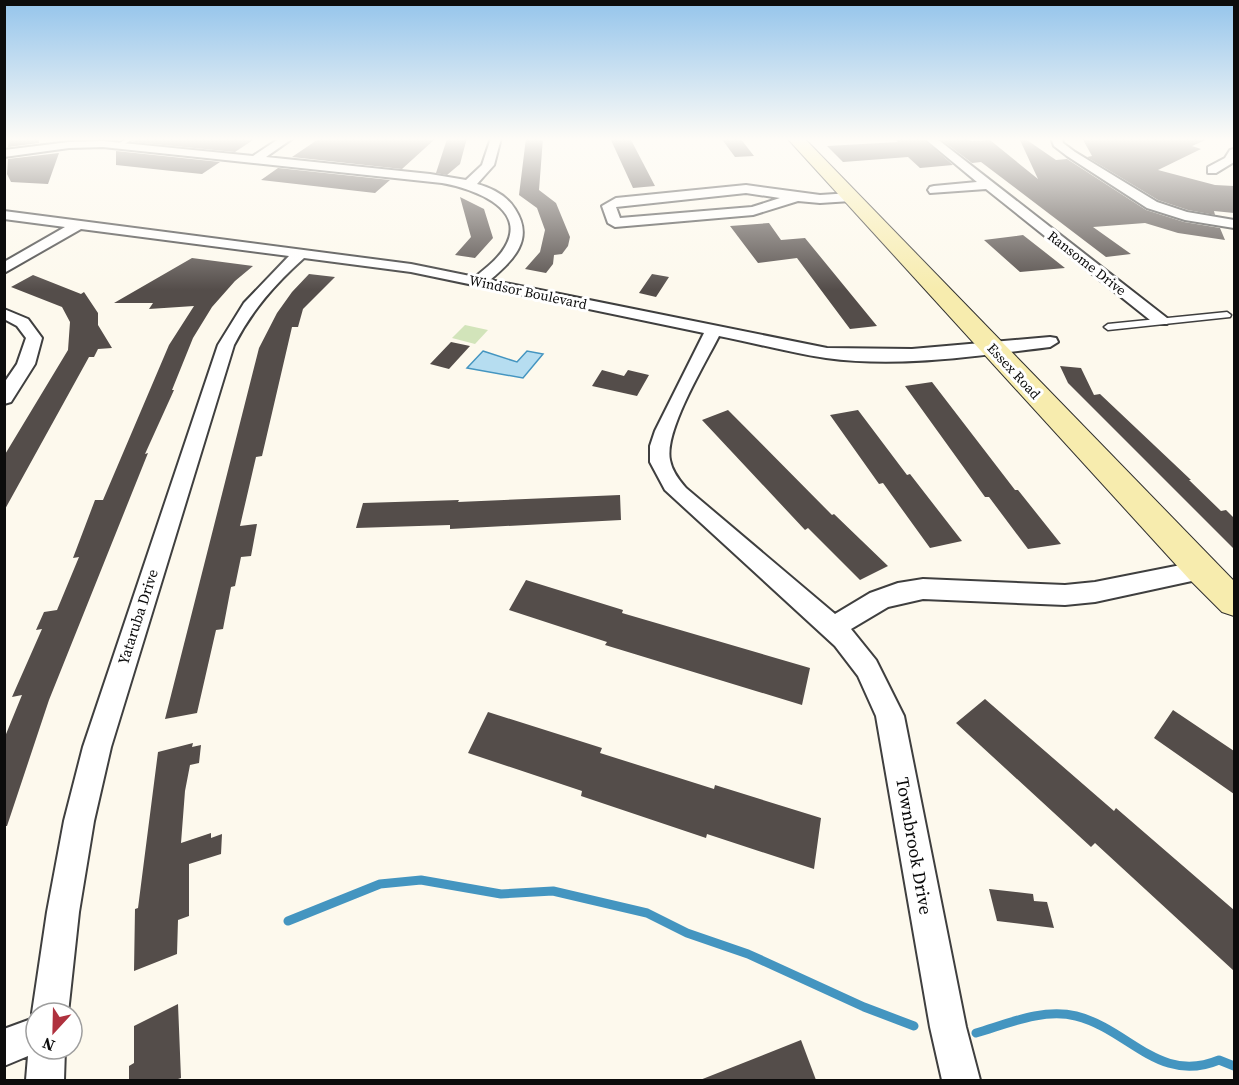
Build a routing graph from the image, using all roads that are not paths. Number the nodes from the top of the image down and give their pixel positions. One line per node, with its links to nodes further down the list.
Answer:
1 (479, 189): 14 (street)
2 (843, 189): 8 (street, Essex Road)
3 (949, 189): 6 (street)
4 (993, 189): 17 (street, Ransome Drive)
5 (1126, 189): 10 (street)
6 (934, 190)
7 (797, 197): 7 (street); 8 (street)
8 (851, 197): 21 (street, Essex Road)
9 (4, 215): 11 (street, Windsor Boulevard)
10 (1234, 224)
11 (78, 225): 12 (street, Windsor Boulevard); 13 (street)
12 (301, 253): 14 (street, Windsor Boulevard); 26 (street, Yataruba Drive)
13 (4, 269)
14 (478, 282): 19 (street, Windsor Boulevard)
15 (4, 314): 22 (street)
16 (1227, 315): 17 (lane)
17 (1161, 321): 18 (lane)
18 (1108, 327)
19 (714, 331): 21 (street, Windsor Boulevard); 25 (street, Townbrook Drive)
20 (1050, 342): 21 (street, Windsor Boulevard)
21 (992, 348): 23 (street, Essex Road)
22 (4, 398)
23 (1201, 570): 24 (street, Essex Road); 25 (street)
24 (1234, 602)
25 (833, 627): 31 (street, Townbrook Drive)
26 (52, 1001)
27 (24, 1040): 28 (street)
28 (4, 1048)
29 (46, 1061): 30 (street)
30 (45, 1080)
31 (962, 1080)

